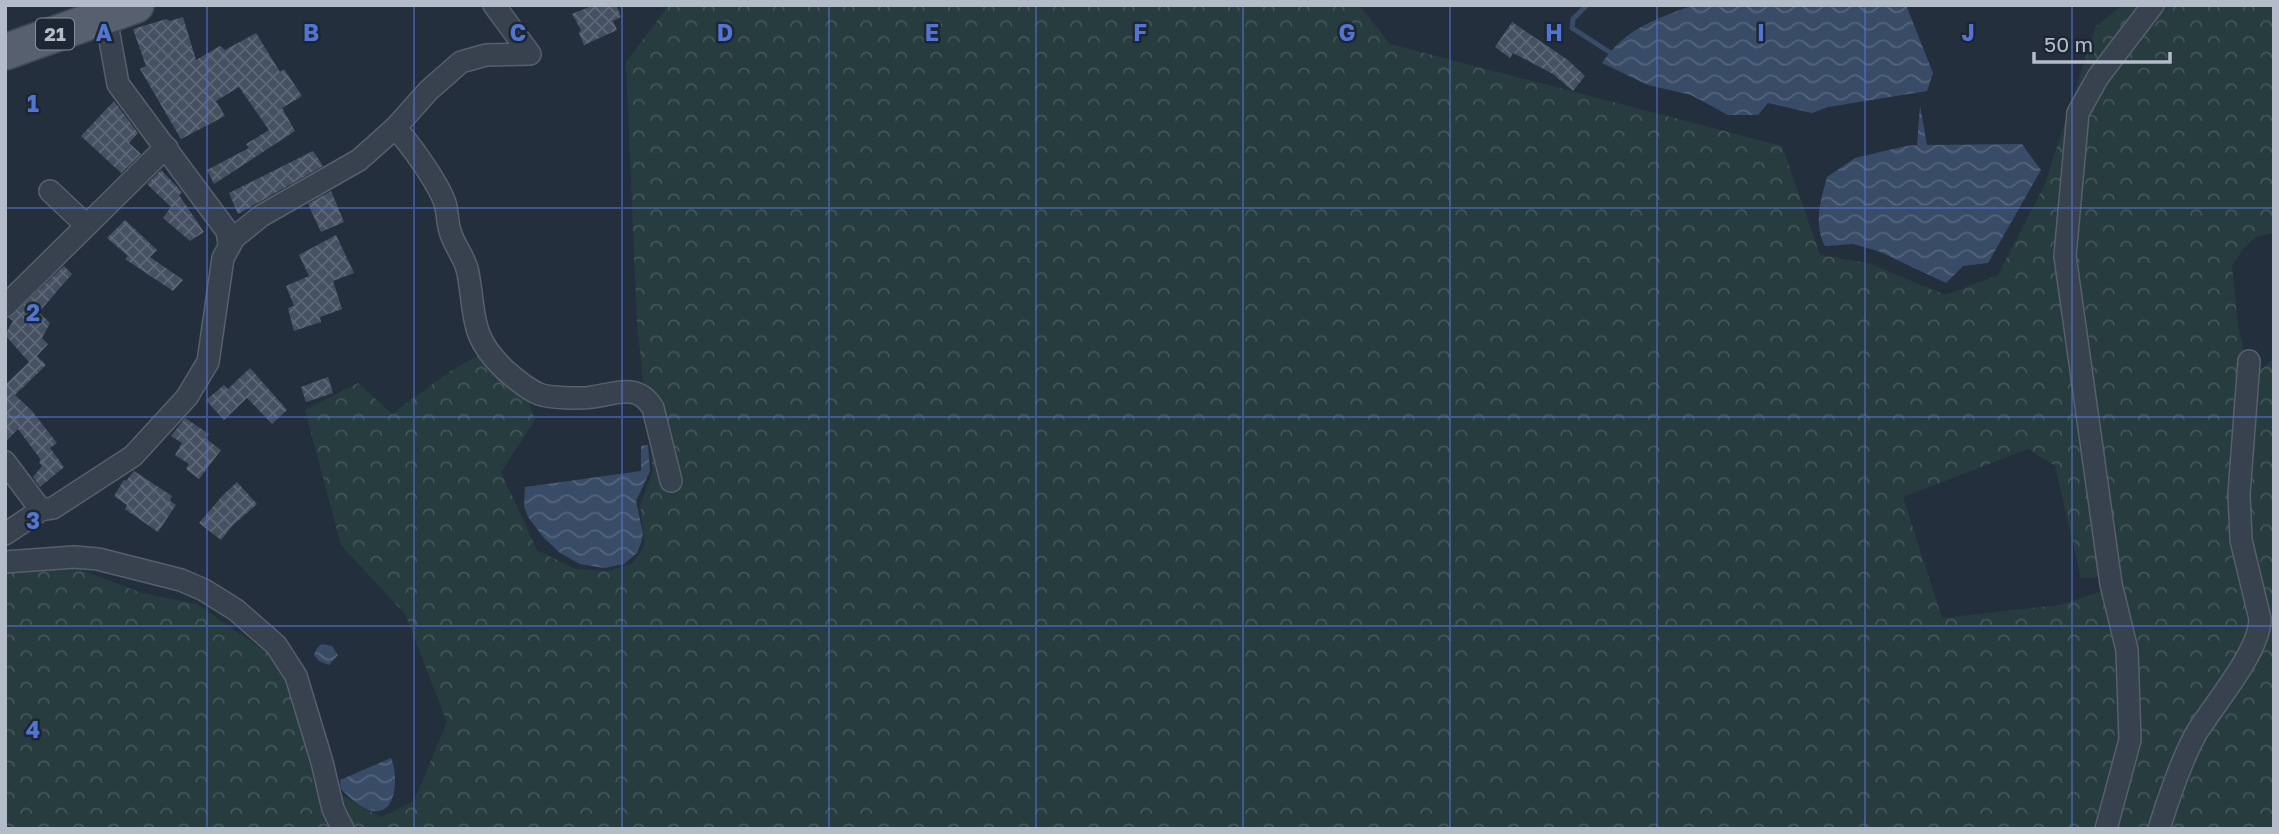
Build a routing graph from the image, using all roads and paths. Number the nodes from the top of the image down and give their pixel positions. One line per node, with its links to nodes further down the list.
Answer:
1 (63, 5): 5 (main road, 21)
2 (495, 5): 7 (street)
3 (2152, 5): 20 (street)
4 (115, 9): 6 (main road, 21); 8 (street)
5 (5, 27)
6 (5, 52)
7 (395, 128): 11 (street); 15 (street)
8 (167, 148): 10 (street); 11 (street)
9 (50, 191): 10 (street)
10 (86, 225): 12 (street)
11 (229, 243): 16 (street)
12 (5, 306)
13 (2249, 361): 21 (street)
14 (7, 468): 16 (street)
15 (671, 481)
16 (41, 510): 17 (street)
17 (5, 534)
18 (5, 562): 19 (street)
19 (343, 829)
20 (2106, 829)
21 (2159, 829)

